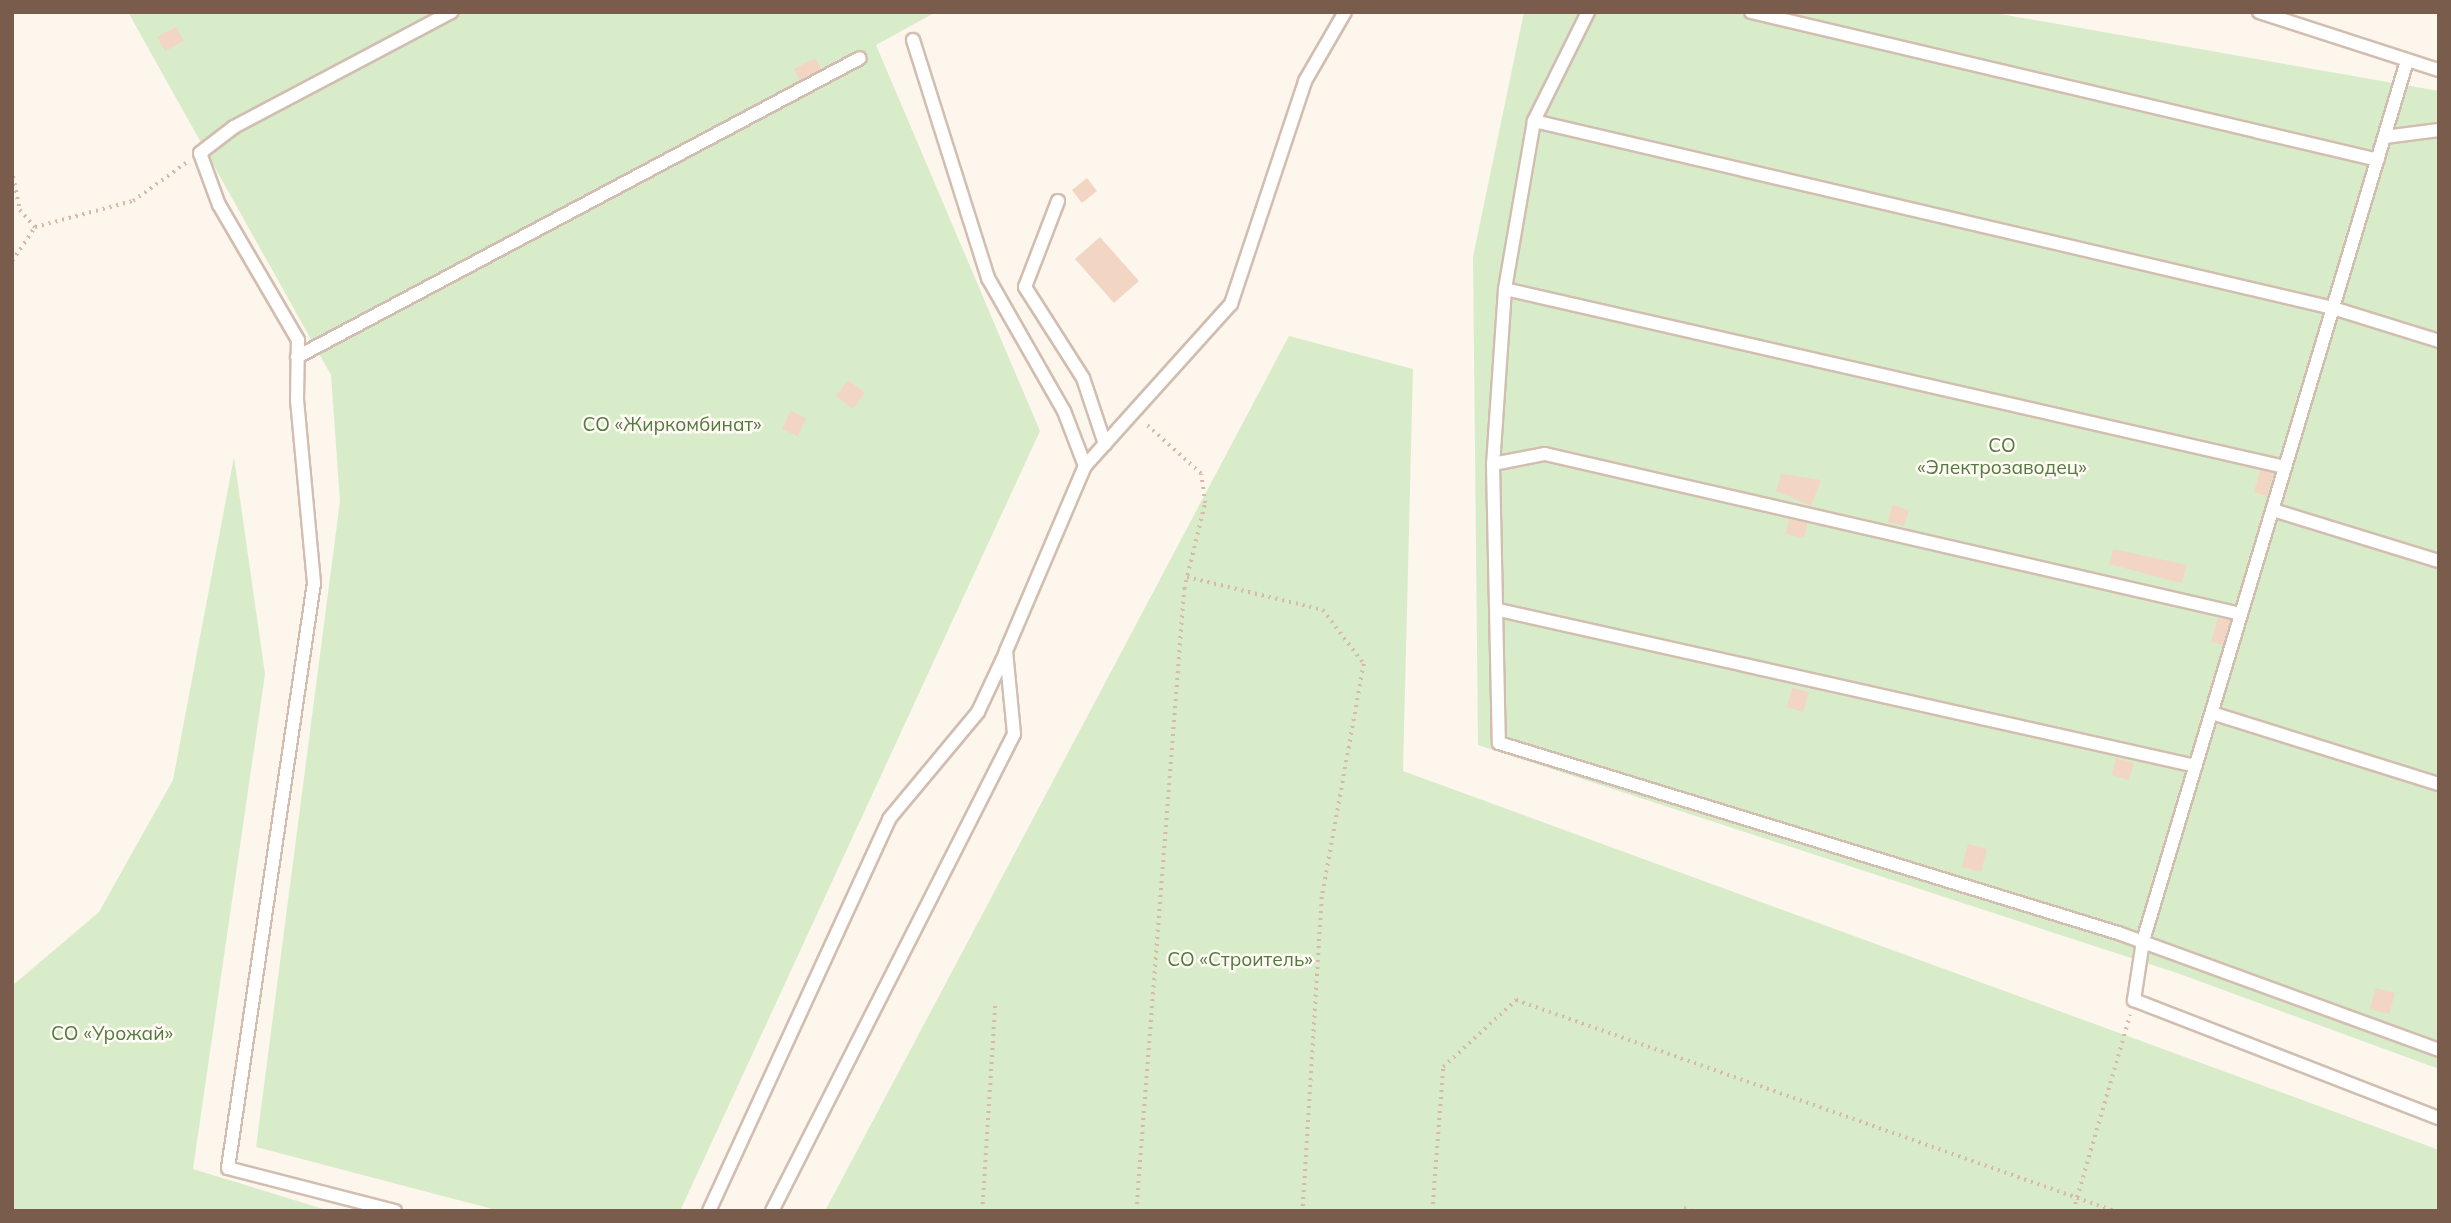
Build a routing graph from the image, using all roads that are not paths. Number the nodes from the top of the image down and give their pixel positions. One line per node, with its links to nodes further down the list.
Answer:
1 (451, 12): 18 (lane)
2 (1345, 12): 19 (lane)
3 (1588, 12): 10 (lane)
4 (1751, 12): 13 (lane)
5 (2259, 12): 8 (lane)
6 (913, 40): 21 (lane)
7 (860, 58): 18 (lane)
8 (2407, 61): 9 (lane); 12 (lane)
9 (2439, 70)
10 (1534, 121): 15 (lane); 16 (lane)
11 (2439, 130): 12 (lane)
12 (2385, 136): 13 (lane)
13 (2378, 160): 16 (lane)
14 (1058, 201): 19 (lane)
15 (1505, 289): 20 (lane); 22 (lane)
16 (2333, 308): 17 (lane); 22 (lane)
17 (2439, 341)
18 (298, 356): 34 (lane)
19 (1105, 444): 21 (lane)
20 (1493, 464): 25 (lane); 26 (lane)
21 (1085, 466): 27 (lane)
22 (2286, 467): 23 (lane)
23 (2273, 510): 24 (lane); 26 (lane)
24 (2439, 561)
25 (1499, 610): 29 (lane); 31 (lane)
26 (2241, 614): 28 (lane)
27 (1006, 651): 35 (lane); 36 (lane)
28 (2212, 713): 29 (lane); 30 (lane)
29 (2196, 766): 31 (lane)
30 (2439, 784)
31 (2143, 941): 32 (lane); 33 (lane)
32 (2439, 1050)
33 (2439, 1118)
34 (395, 1211)
35 (709, 1211)
36 (772, 1211)

